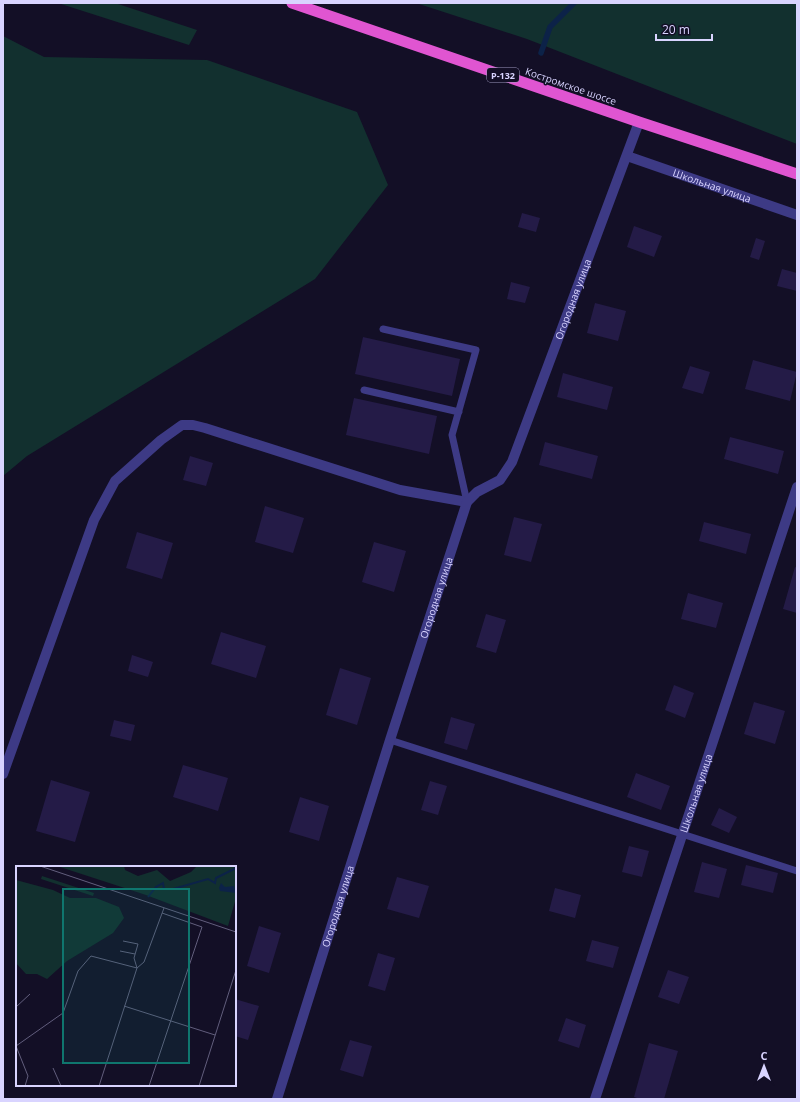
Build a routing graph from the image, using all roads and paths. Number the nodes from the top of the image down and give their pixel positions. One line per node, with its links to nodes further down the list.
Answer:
1 (292, 3): 2 (highway, Костромское шоссе / Р-132)
2 (639, 122): 3 (street, Огородная улица); 4 (highway, Костромское шоссе / Р-132)
3 (627, 156): 5 (street, Школьная улица); 10 (street, Огородная улица)
4 (797, 174)
5 (797, 215)
6 (383, 329): 8 (lane)
7 (364, 390): 8 (lane)
8 (459, 412): 10 (lane)
9 (797, 487): 13 (street, Школьная улица)
10 (467, 502): 11 (street, Огородная улица); 12 (street)
11 (390, 740): 13 (lane); 15 (street, Огородная улица)
12 (3, 774)
13 (682, 833): 14 (lane); 16 (street, Школьная улица)
14 (797, 871)
15 (277, 1099)
16 (595, 1099)

